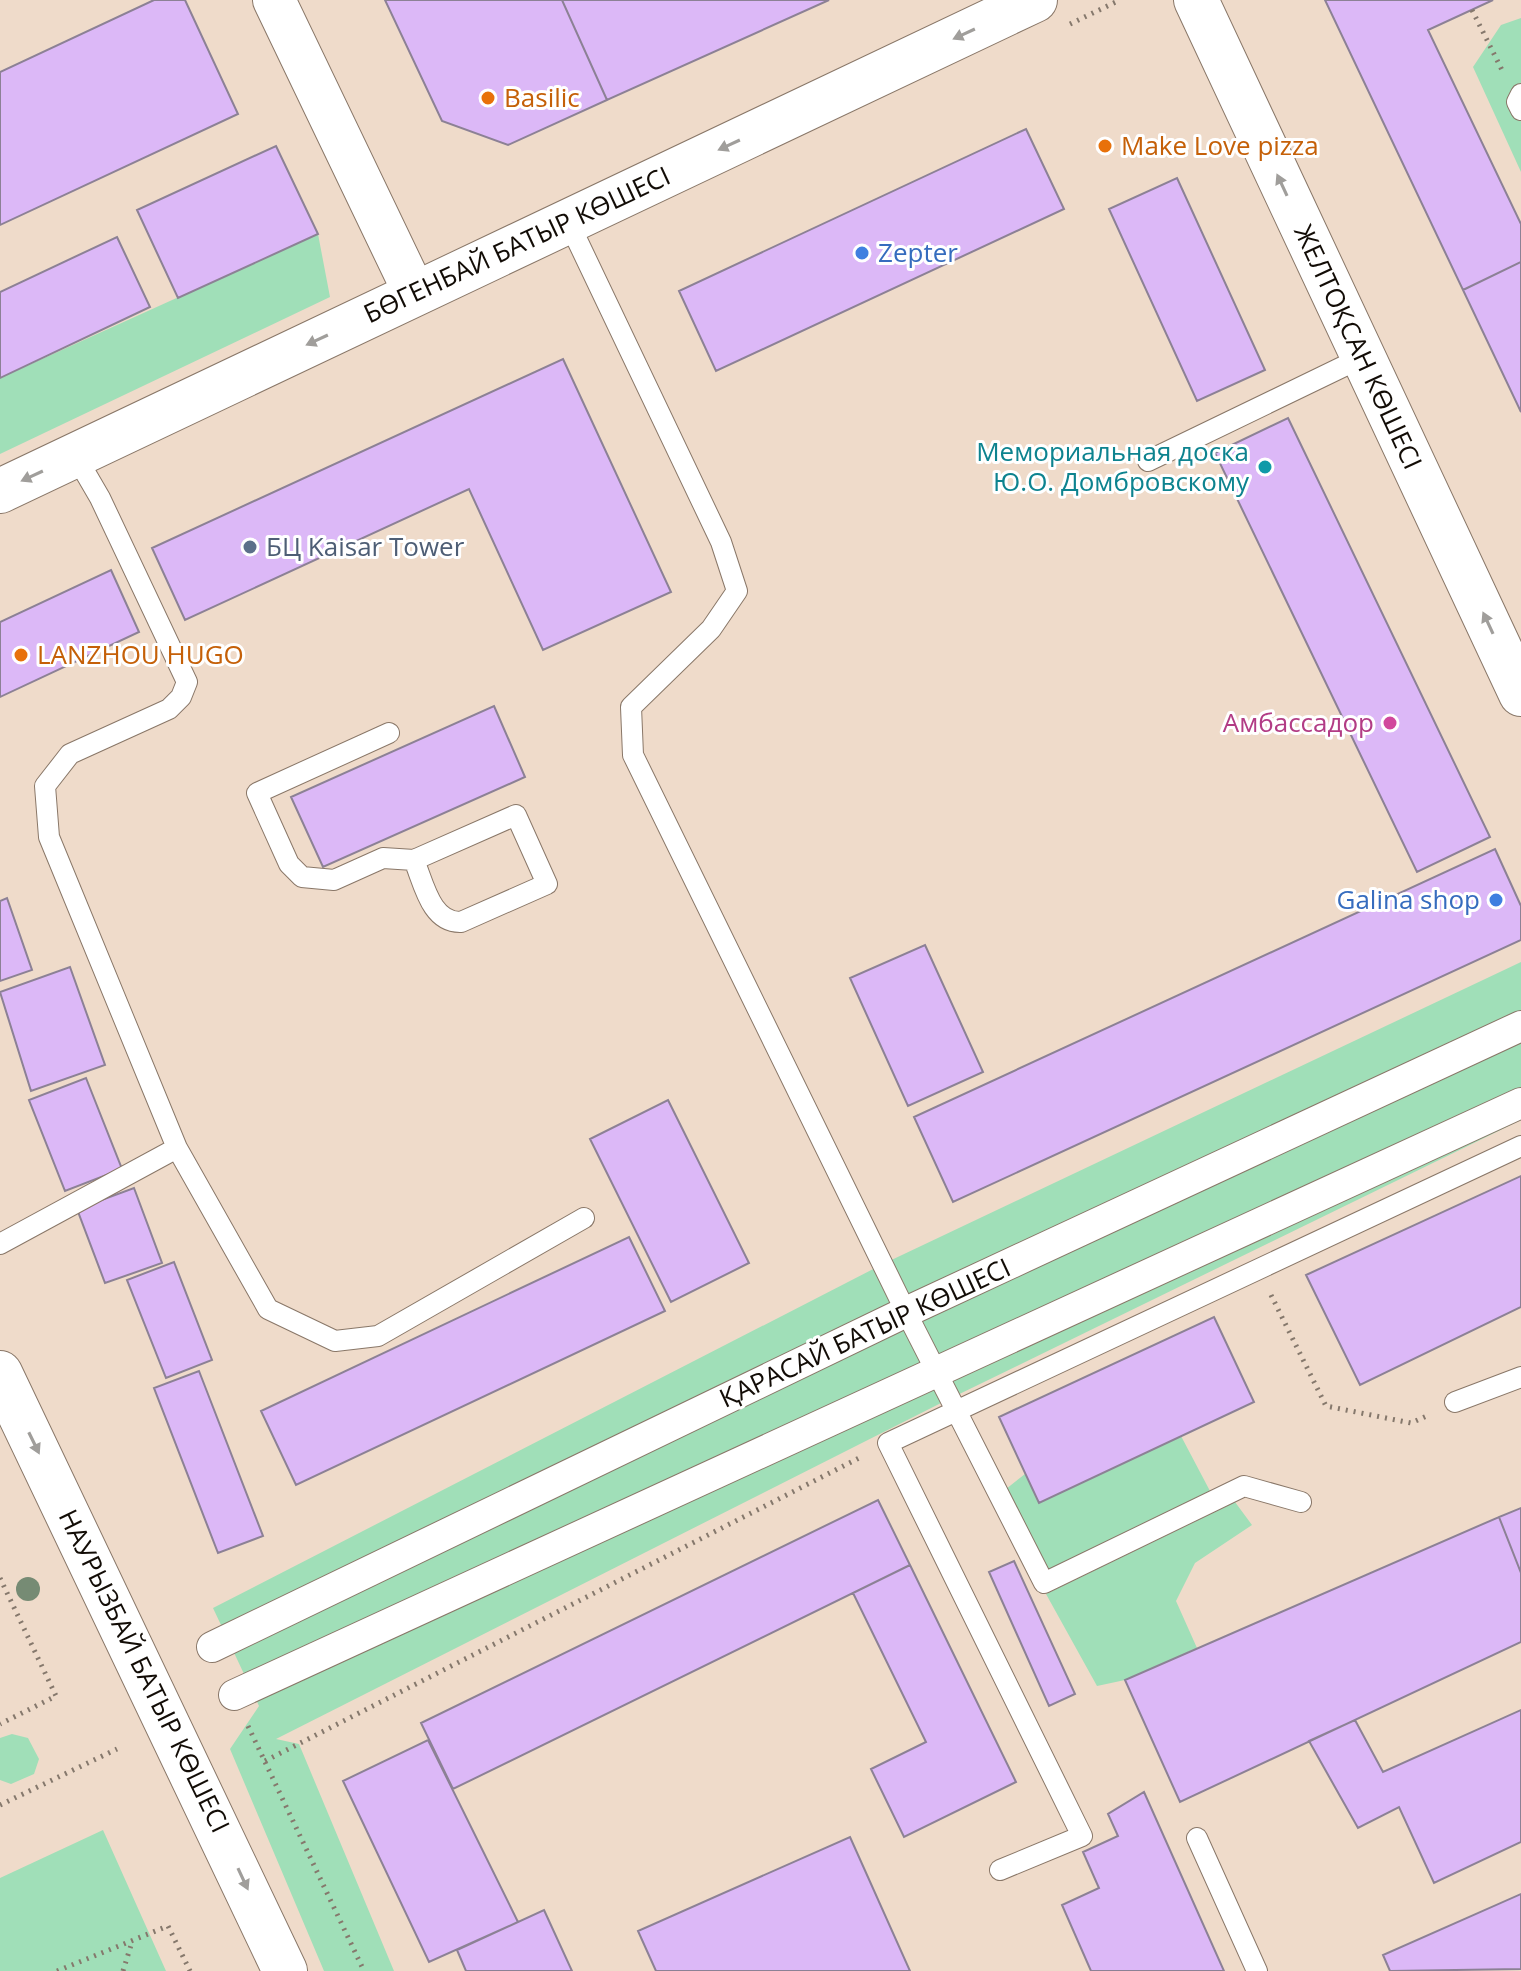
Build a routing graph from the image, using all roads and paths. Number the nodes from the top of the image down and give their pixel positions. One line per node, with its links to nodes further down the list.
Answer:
1 (274, 0): 7 (street)
2 (1035, 0): 6 (main road, БӨГЕНБАЙ БАТЫР КӨШЕСІ, one-way to 6)
3 (1196, 0): 8 (main road, ЖЕЛТОҚСАН КӨШЕСІ, one-way to 3)
4 (1472, 10): 5 (path)
5 (1520, 102)
6 (568, 221): 7 (main road, БӨГЕНБАЙ БАТЫР КӨШЕСІ); 22 (lane)
7 (415, 294): 9 (main road, БӨГЕНБАЙ БАТЫР КӨШЕСІ, one-way to 9)
8 (1363, 357): 10 (lane); 12 (main road, ЖЕЛТОҚСАН КӨШЕСІ, one-way to 8)
9 (75, 455): 11 (main road, БӨГЕНБАЙ БАТЫР КӨШЕСІ, one-way to 11); 18 (lane)
10 (1148, 461)
11 (0, 491)
12 (1521, 694)
13 (389, 733): 14 (lane)
14 (414, 860): 14 (lane)
15 (1521, 1026): 22 (street, ҚАРАСАЙ БАТЫР КӨШЕСІ)
16 (1521, 1103): 23 (street)
17 (1521, 1146): 21 (lane)
18 (177, 1148): 19 (lane); 20 (lane)
19 (584, 1218)
20 (0, 1244)
21 (1259, 1269): 26 (path); 27 (lane)
22 (906, 1312): 23 (lane); 31 (street, ҚАРАСАЙ БАТЫР КӨШЕСІ)
23 (935, 1369): 27 (lane); 32 (street)
24 (0, 1373): 43 (main road, НАУРЫЗБАЙ БАТЫР КӨШЕСІ, one-way to 43)
25 (1521, 1377): 26 (lane)
26 (1455, 1402)
27 (955, 1411): 28 (lane); 29 (lane)
28 (888, 1443): 35 (path); 38 (lane)
29 (1301, 1502)
30 (0, 1578): 33 (path)
31 (212, 1647)
32 (234, 1695): 35 (path)
33 (0, 1724)
34 (117, 1749): 36 (path)
35 (265, 1761): 44 (path)
36 (0, 1805)
37 (1197, 1838): 45 (lane)
38 (1000, 1870)
39 (132, 1941): 40 (path); 41 (path); 42 (path)
40 (57, 1971)
41 (123, 1971)
42 (190, 1971)
43 (285, 1971)
44 (364, 1971)
45 (1257, 1971)

